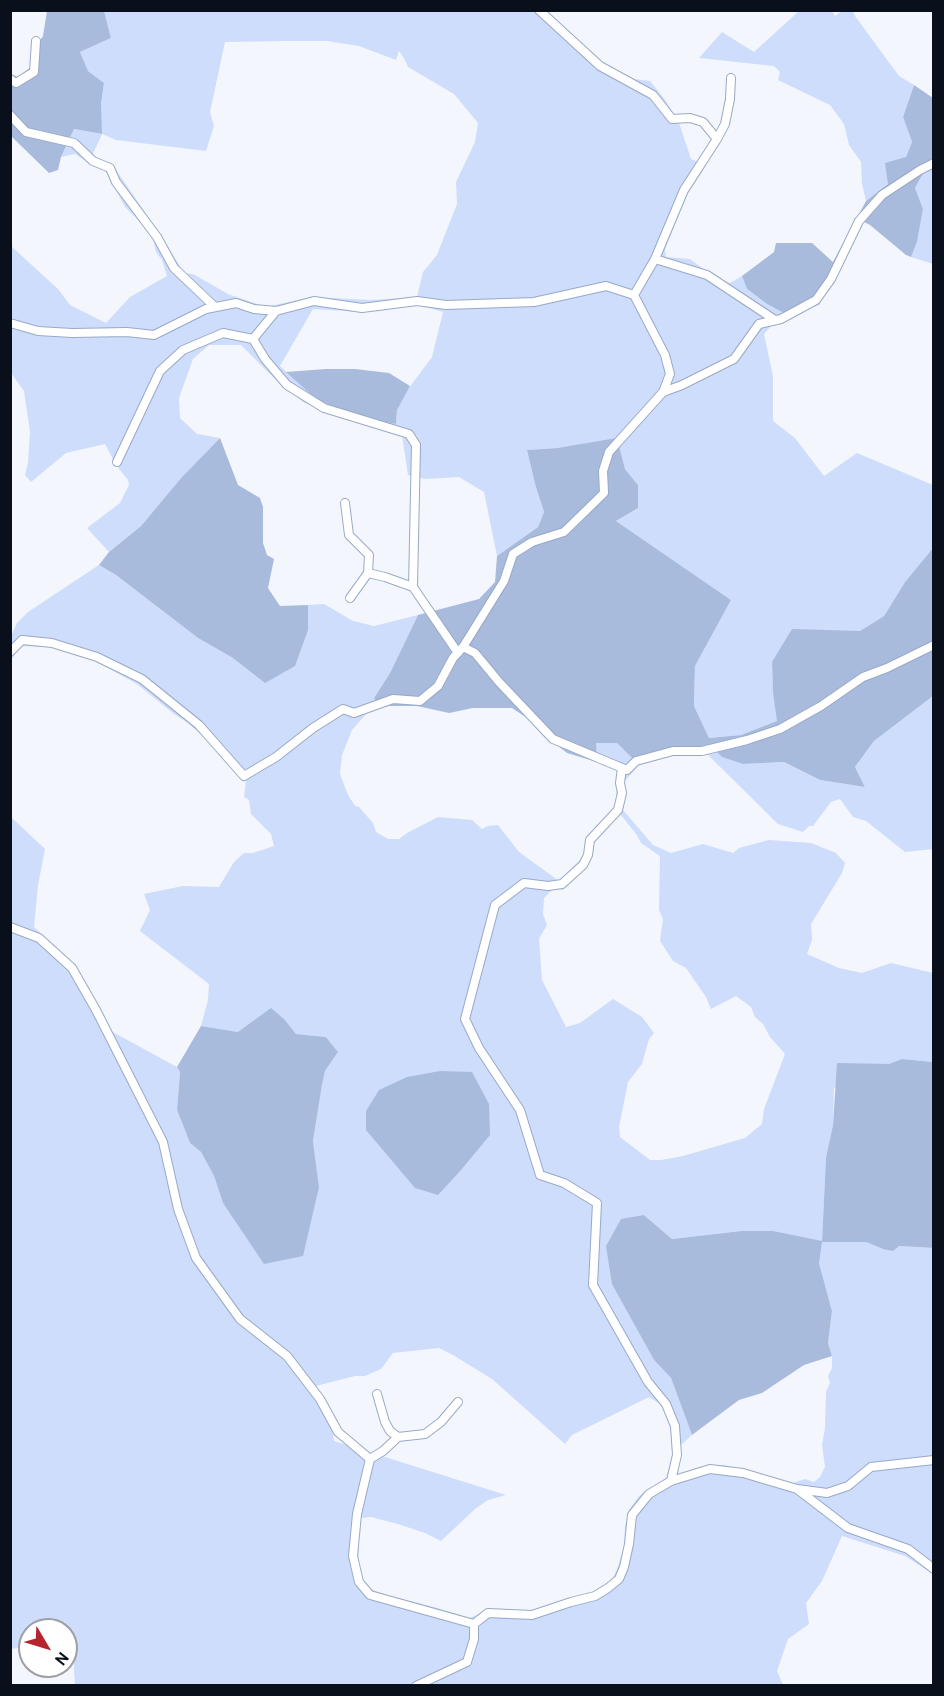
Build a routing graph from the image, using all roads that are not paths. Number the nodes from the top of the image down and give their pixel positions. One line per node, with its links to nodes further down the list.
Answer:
1 (539, 10): 6 (street)
2 (36, 41): 4 (street)
3 (731, 78): 6 (street)
4 (10, 79)
5 (10, 115): 10 (street)
6 (717, 139): 8 (street)
7 (933, 163): 12 (street)
8 (655, 260): 9 (street); 12 (street)
9 (634, 295): 11 (street); 15 (street)
10 (214, 308): 11 (street); 13 (street)
11 (276, 311): 14 (street)
12 (775, 320): 15 (street)
13 (10, 323)
14 (253, 339): 16 (street); 19 (street)
15 (663, 392): 22 (street)
16 (117, 462)
17 (345, 503): 18 (street)
18 (368, 573): 19 (street); 20 (street)
19 (413, 587): 22 (street)
20 (350, 598)
21 (933, 645): 24 (street)
22 (461, 650): 23 (street); 24 (street)
23 (10, 652)
24 (622, 768): 31 (street)
25 (10, 927): 29 (street)
26 (377, 1394): 28 (street)
27 (458, 1402): 28 (street)
28 (398, 1437): 29 (street)
29 (370, 1459): 34 (street)
30 (933, 1460): 32 (street)
31 (671, 1481): 32 (street); 34 (street)
32 (797, 1489): 33 (street)
33 (933, 1569)
34 (474, 1624): 35 (street)
35 (416, 1686)

